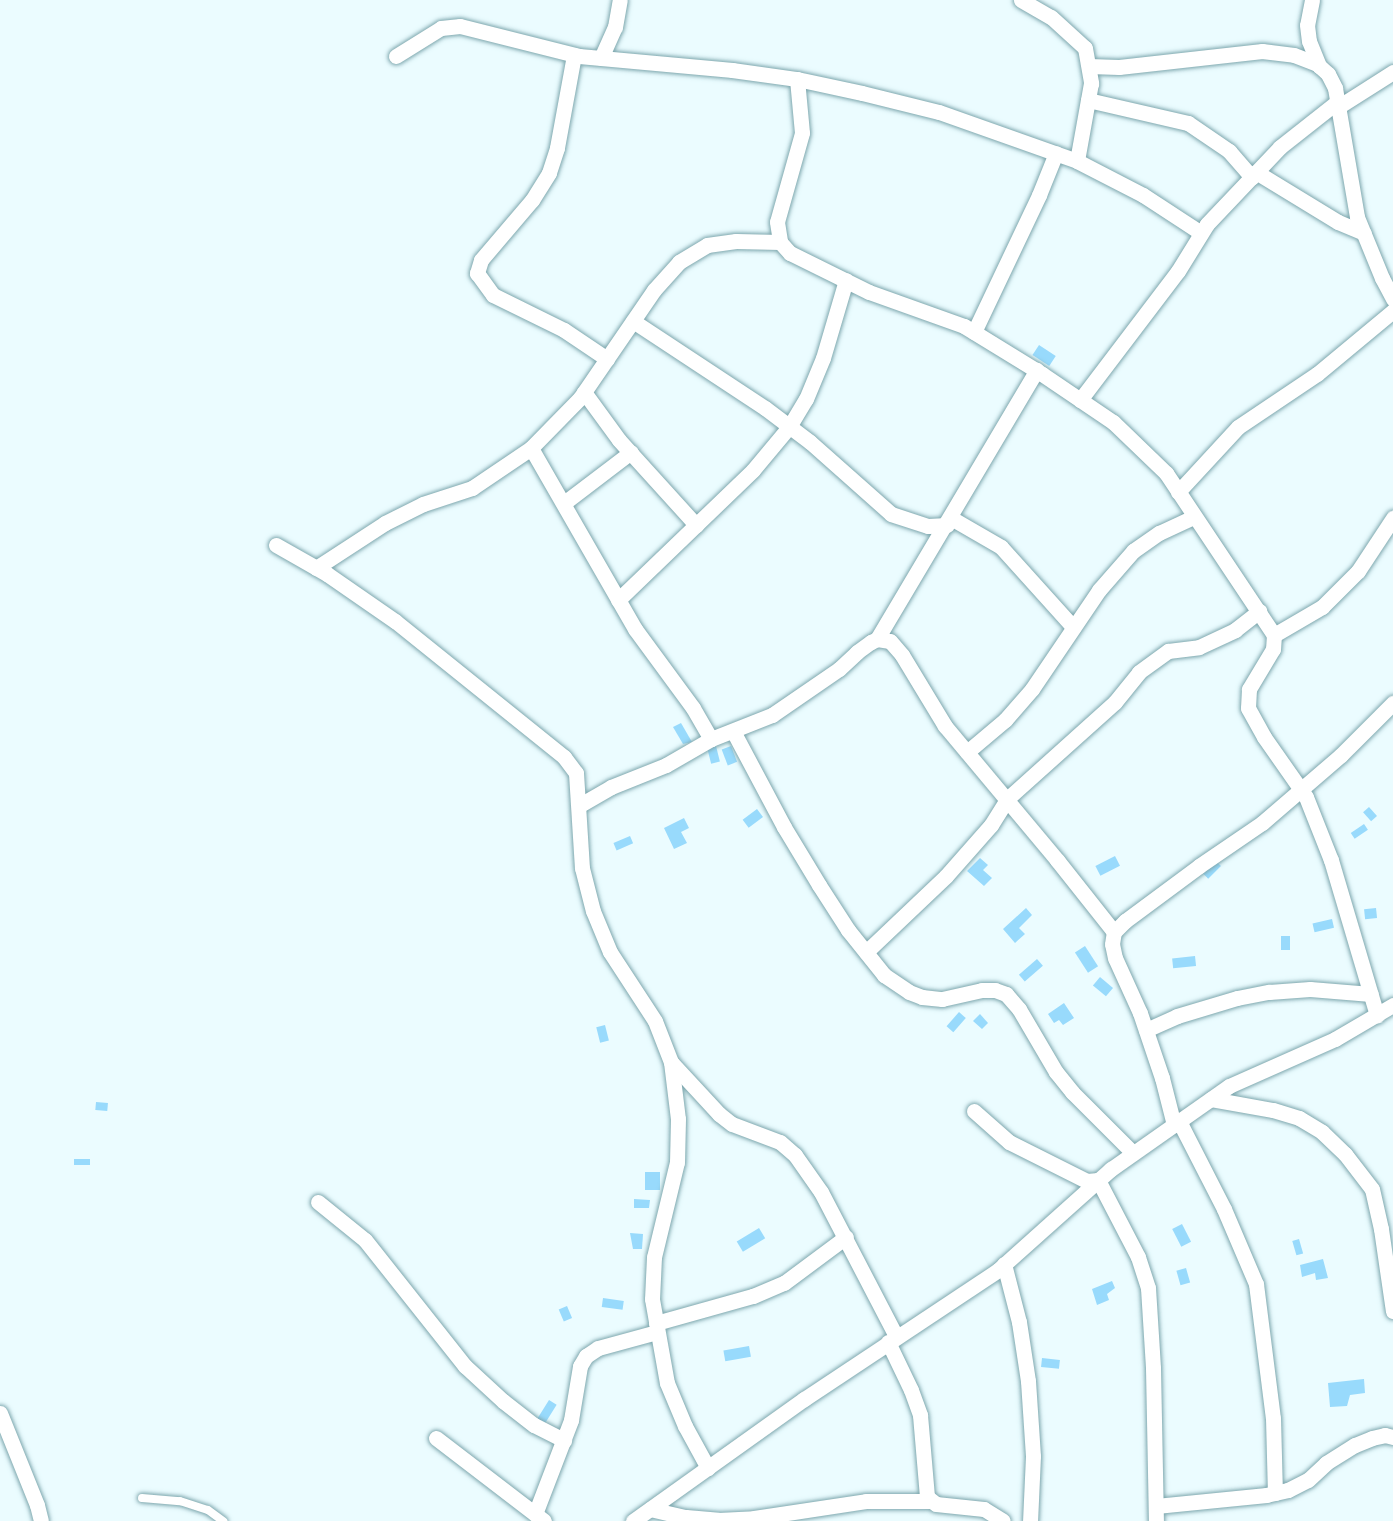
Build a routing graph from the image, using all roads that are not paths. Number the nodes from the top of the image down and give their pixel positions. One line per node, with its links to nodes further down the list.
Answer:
1 (620, 0): 6 (street)
2 (1021, 0): 7 (street)
3 (1312, 0): 8 (street)
4 (574, 55): 5 (street); 6 (street); 24 (street)
5 (396, 56)
6 (601, 58): 10 (street)
7 (1089, 66): 8 (street); 11 (street)
8 (1319, 66): 12 (street)
9 (1393, 72): 12 (street)
10 (797, 79): 13 (street); 18 (street)
11 (1088, 100): 14 (street); 15 (street)
12 (1338, 104): 15 (street); 17 (street)
13 (1056, 153): 14 (street); 23 (street)
14 (1077, 161): 16 (street)
15 (1254, 174): 16 (street); 17 (street)
16 (1201, 233): 27 (street)
17 (1364, 233): 20 (street)
18 (780, 242): 19 (street); 22 (street)
19 (846, 280): 23 (street); 28 (street)
20 (1393, 299)
21 (1393, 311): 31 (street)
22 (633, 321): 24 (street); 28 (street)
23 (974, 332): 25 (street)
24 (607, 359): 26 (street)
25 (1037, 370): 27 (street); 35 (street)
26 (584, 392): 29 (street); 30 (street)
27 (1080, 400): 31 (street)
28 (789, 427): 35 (street); 36 (street)
29 (531, 448): 32 (street); 38 (street)
30 (631, 452): 32 (street); 36 (street)
31 (1178, 492): 33 (street)
32 (564, 503): 39 (street)
33 (1193, 517): 40 (street); 41 (street)
34 (1393, 518): 42 (street)
35 (949, 521): 41 (street); 43 (street)
36 (696, 525): 39 (street)
37 (276, 544): 38 (street)
38 (316, 568): 50 (street)
39 (618, 600): 46 (street)
40 (1258, 611): 42 (street); 49 (street)
41 (1073, 627): 47 (street)
42 (1274, 635): 48 (street)
43 (877, 639): 45 (street); 47 (street)
44 (1393, 704): 48 (street)
45 (733, 731): 46 (street); 52 (street)
46 (711, 739): 50 (street)
47 (967, 752): 49 (street)
48 (1301, 790): 51 (street); 53 (street)
49 (1007, 799): 51 (street); 52 (street)
50 (580, 806): 57 (street)
51 (1114, 932): 56 (street)
52 (866, 952): 61 (street)
53 (1371, 994): 55 (street); 56 (street)
54 (1393, 1005): 55 (street)
55 (1377, 1015): 58 (street)
56 (1146, 1030): 60 (street)
57 (671, 1062): 64 (street); 67 (street)
58 (1211, 1099): 60 (street); 66 (street)
59 (974, 1111): 62 (street)
60 (1177, 1123): 61 (street); 74 (street)
61 (1133, 1153): 62 (street)
62 (1098, 1180): 65 (street); 78 (street)
63 (318, 1202): 72 (street)
64 (846, 1237): 67 (street); 68 (street)
65 (1004, 1264): 68 (street); 85 (street)
66 (1393, 1311)
67 (656, 1328): 72 (street); 73 (street)
68 (892, 1339): 73 (street); 76 (street)
69 (0, 1413): 81 (street)
70 (1393, 1437): 74 (street)
71 (436, 1438): 79 (street)
72 (564, 1440): 79 (street)
73 (708, 1468): 77 (street)
74 (1275, 1493): 78 (street)
75 (142, 1498): 82 (lane)
76 (931, 1501): 80 (street); 84 (street)
77 (650, 1509): 80 (street); 83 (street)
78 (1156, 1513)
79 (539, 1518)
80 (687, 1519)
81 (41, 1521)
82 (223, 1521)
83 (633, 1521)
84 (1003, 1521)
85 (1030, 1521)

